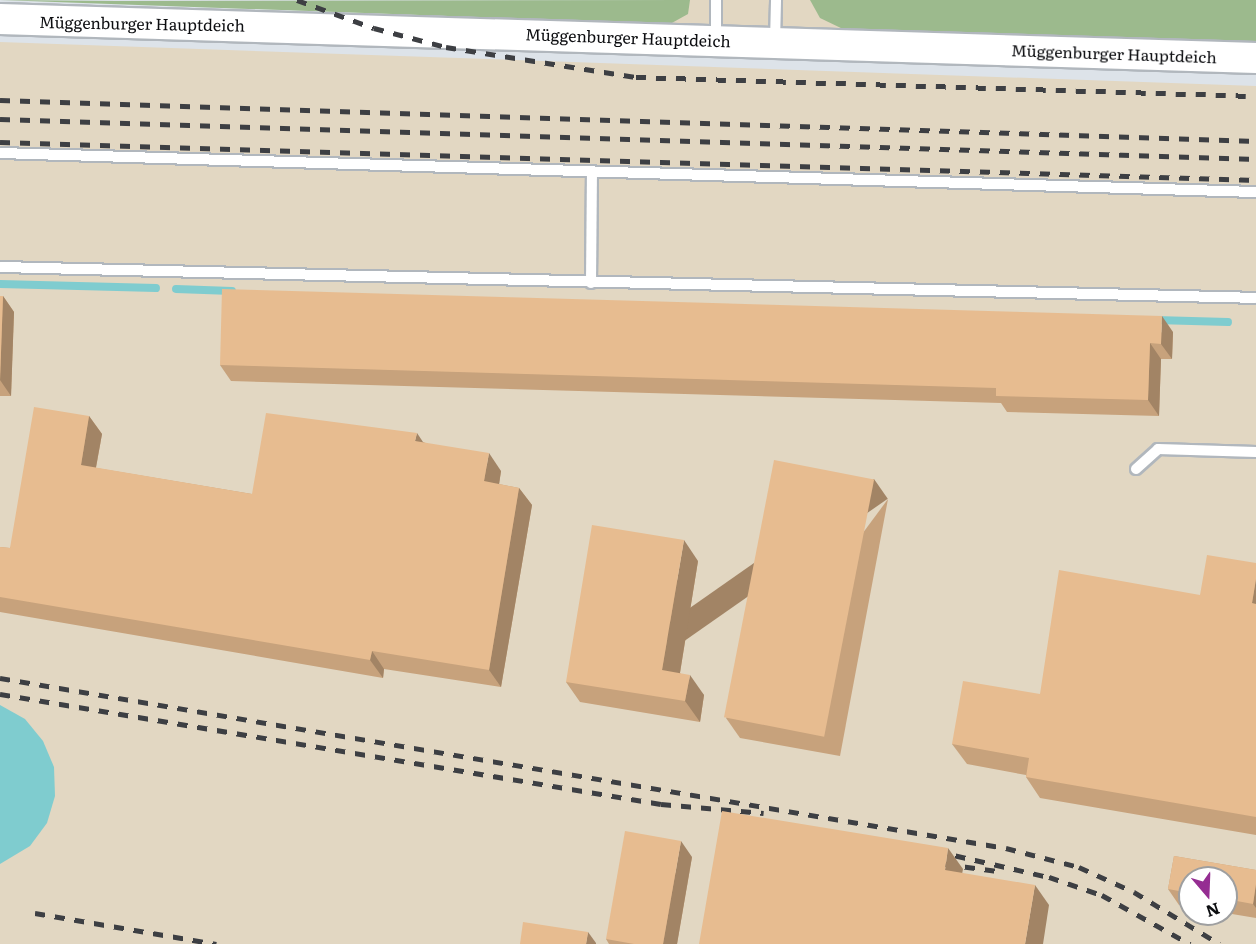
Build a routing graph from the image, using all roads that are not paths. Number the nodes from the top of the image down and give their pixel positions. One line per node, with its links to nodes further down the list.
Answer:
1 (716, 0): 4 (lane)
2 (776, 0): 5 (lane)
3 (0, 19): 4 (street, Müggenburger Hauptdeich)
4 (716, 40): 5 (street, Müggenburger Hauptdeich)
5 (775, 42): 6 (street, Müggenburger Hauptdeich)
6 (1256, 58)
7 (0, 153): 8 (lane)
8 (592, 172): 9 (lane); 11 (lane)
9 (1256, 192)
10 (0, 267): 11 (lane)
11 (591, 283): 12 (lane)
12 (1256, 298)
13 (1256, 452): 14 (lane)
14 (1136, 469)

